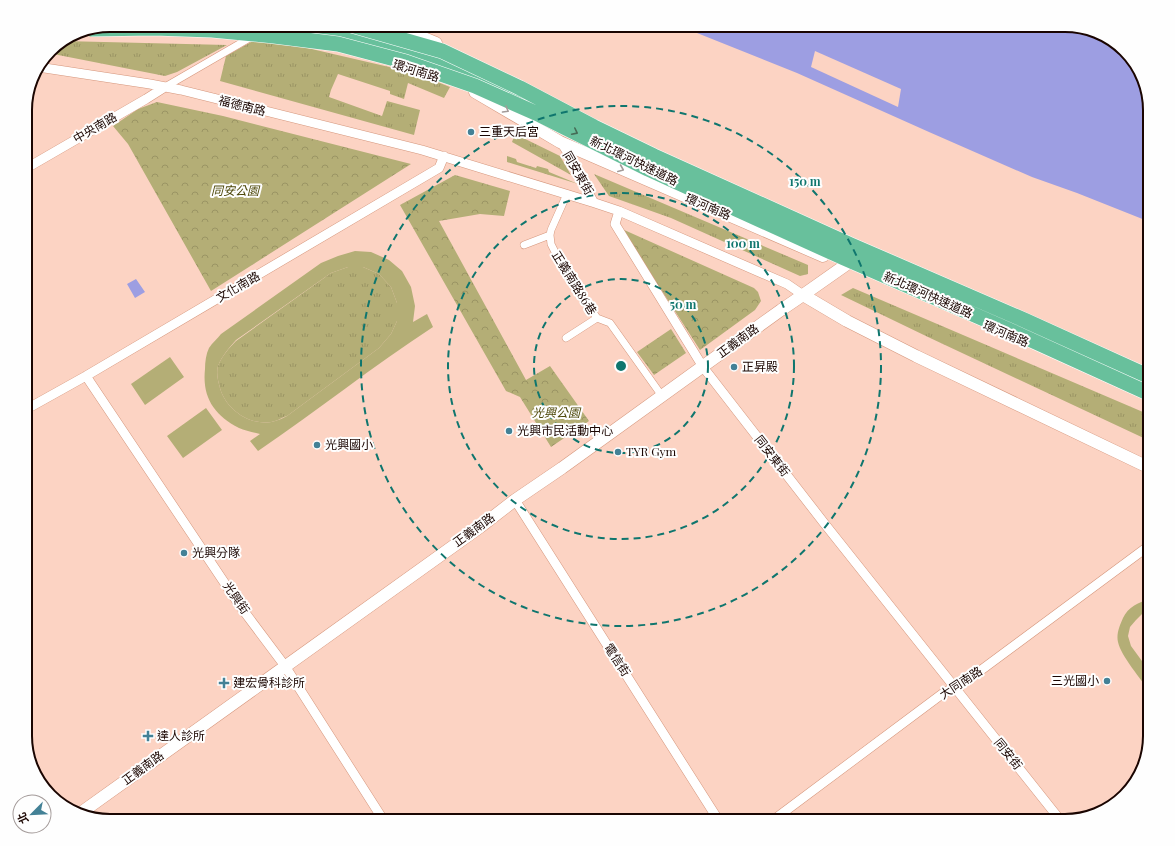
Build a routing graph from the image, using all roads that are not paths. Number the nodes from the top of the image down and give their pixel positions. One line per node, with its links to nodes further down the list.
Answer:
1 (233, 32): 26 (highway, 新北環河快速道路, one-way to 26, bridge)
2 (260, 32): 7 (street); 9 (street, 環河南路, one-way to 9)
3 (337, 32): 8 (highway, bridge)
4 (376, 32): 8 (highway, 新北環河快速道路, bridge)
5 (404, 32): 17 (street)
6 (44, 69): 7 (street, 福德南路)
7 (164, 87): 10 (street, 福德南路); 11 (street, 中央南路)
8 (594, 127): 23 (highway, 新北環河快速道路, bridge)
9 (560, 142): 13 (street, 同安東街); 18 (street, 環河南路, one-way to 18)
10 (444, 156): 12 (street, 福德南路); 25 (street, 文化南路)
11 (32, 165)
12 (567, 194): 13 (street, 福德南路); 15 (street, 正義南路86巷)
13 (595, 204): 14 (street, 福德南路)
14 (619, 211): 19 (street, 福德南路); 22 (street, 同安東街)
15 (550, 235): 16 (street); 20 (street, 正義南路86巷)
16 (524, 246)
17 (867, 250): 18 (street, 正義南路); 24 (street)
18 (844, 266): 19 (street, 正義南路); 28 (street, 環河南路)
19 (803, 296): 22 (street, 正義南路); 30 (street)
20 (596, 318): 21 (street); 27 (street, 正義南路86巷)
21 (566, 338)
22 (703, 367): 27 (street, 正義南路); 34 (street, 同安東街)
23 (1143, 374)
24 (1143, 374)
25 (86, 376): 29 (street, 文化南路); 33 (street, 光興街)
26 (1143, 391)
27 (662, 396): 31 (street, 正義南路)
28 (1143, 397)
29 (32, 406)
30 (1143, 465)
31 (515, 500): 33 (street, 正義南路); 37 (street, 電信街)
32 (1143, 550): 34 (street, 大同南路)
33 (285, 666): 35 (street, 正義南路); 36 (street, 光興街)
34 (955, 687): 38 (street, 大同南路); 39 (street, 同安街)
35 (85, 810)
36 (380, 814)
37 (715, 814)
38 (781, 814)
39 (1055, 814)

